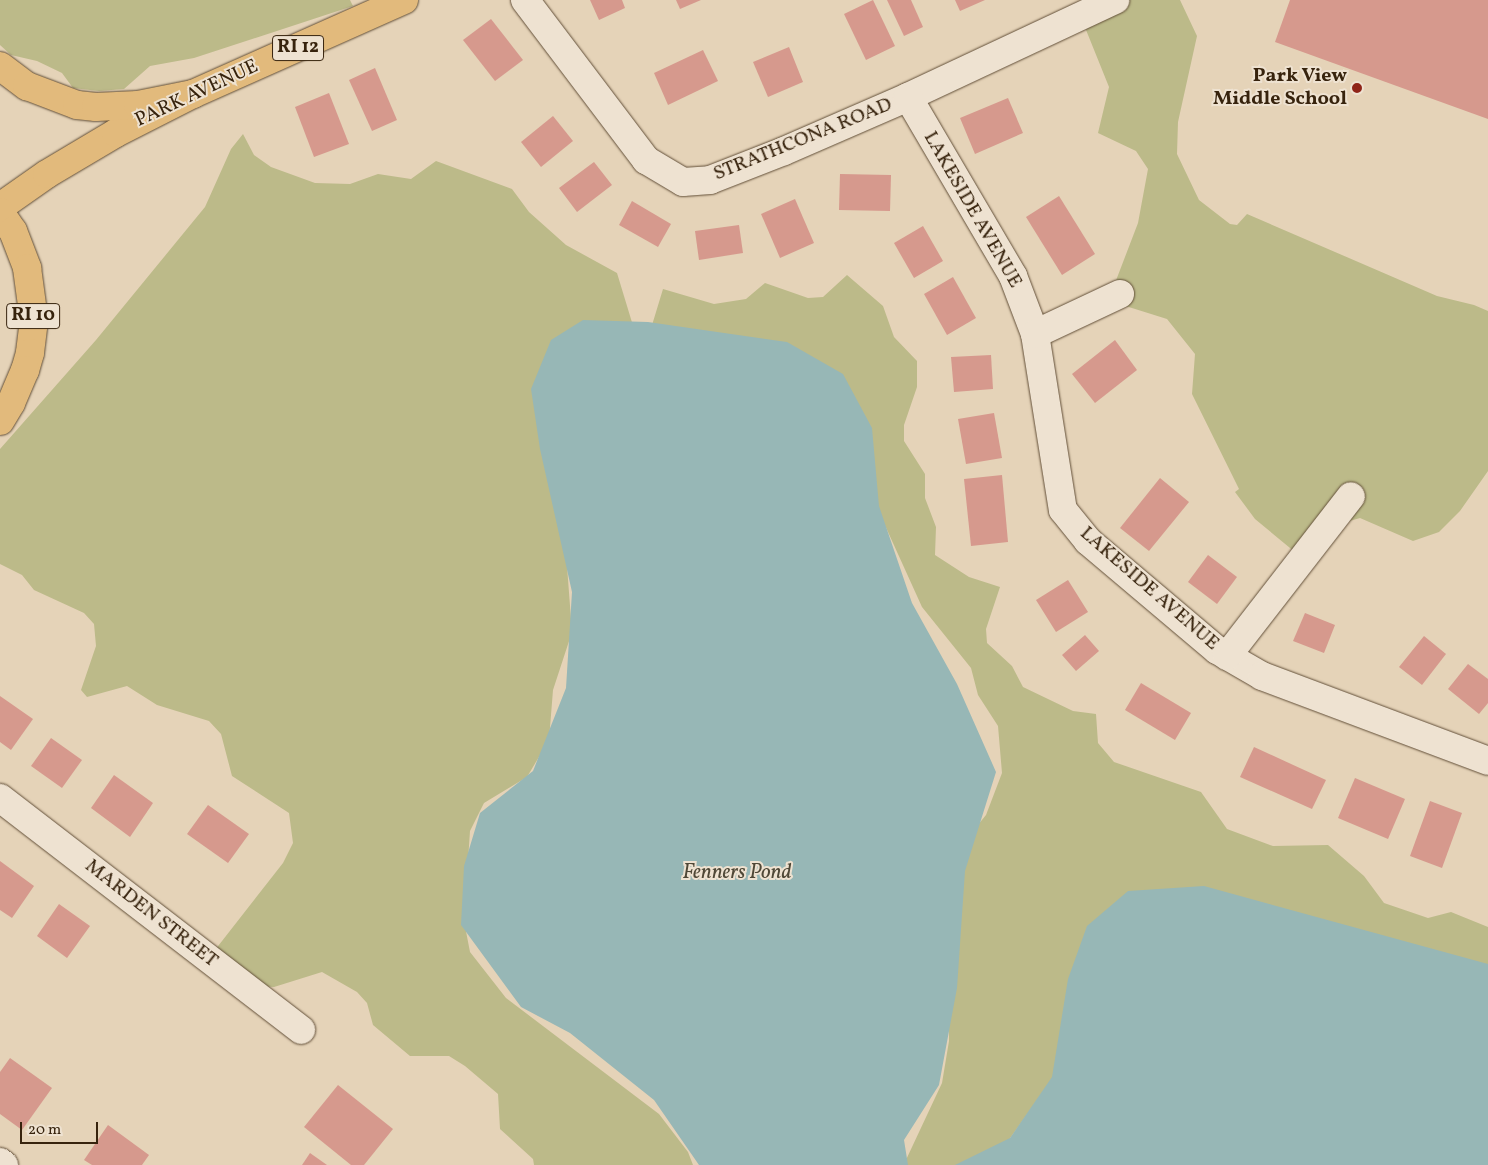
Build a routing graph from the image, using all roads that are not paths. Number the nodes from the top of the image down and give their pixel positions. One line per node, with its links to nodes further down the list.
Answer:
1 (404, 0): 5 (main road, PARK AVENUE / RI 12)
2 (525, 0): 6 (street, STRATHCONA ROAD)
3 (1115, 0): 6 (street, STRATHCONA ROAD)
4 (0, 66): 5 (main road)
5 (193, 94): 7 (main road, PARK AVENUE / RI 12)
6 (908, 97): 10 (street, LAKESIDE AVENUE)
7 (0, 207)
8 (0, 212): 11 (main road, RI 10)
9 (1120, 294): 10 (street)
10 (1036, 334): 13 (street, LAKESIDE AVENUE)
11 (0, 421)
12 (1351, 496): 13 (street)
13 (1227, 656): 14 (street, LAKESIDE AVENUE)
14 (1488, 761)
15 (0, 798): 16 (street, MARDEN STREET)
16 (301, 1030)
17 (0, 1162): 18 (street)
18 (4, 1165)

